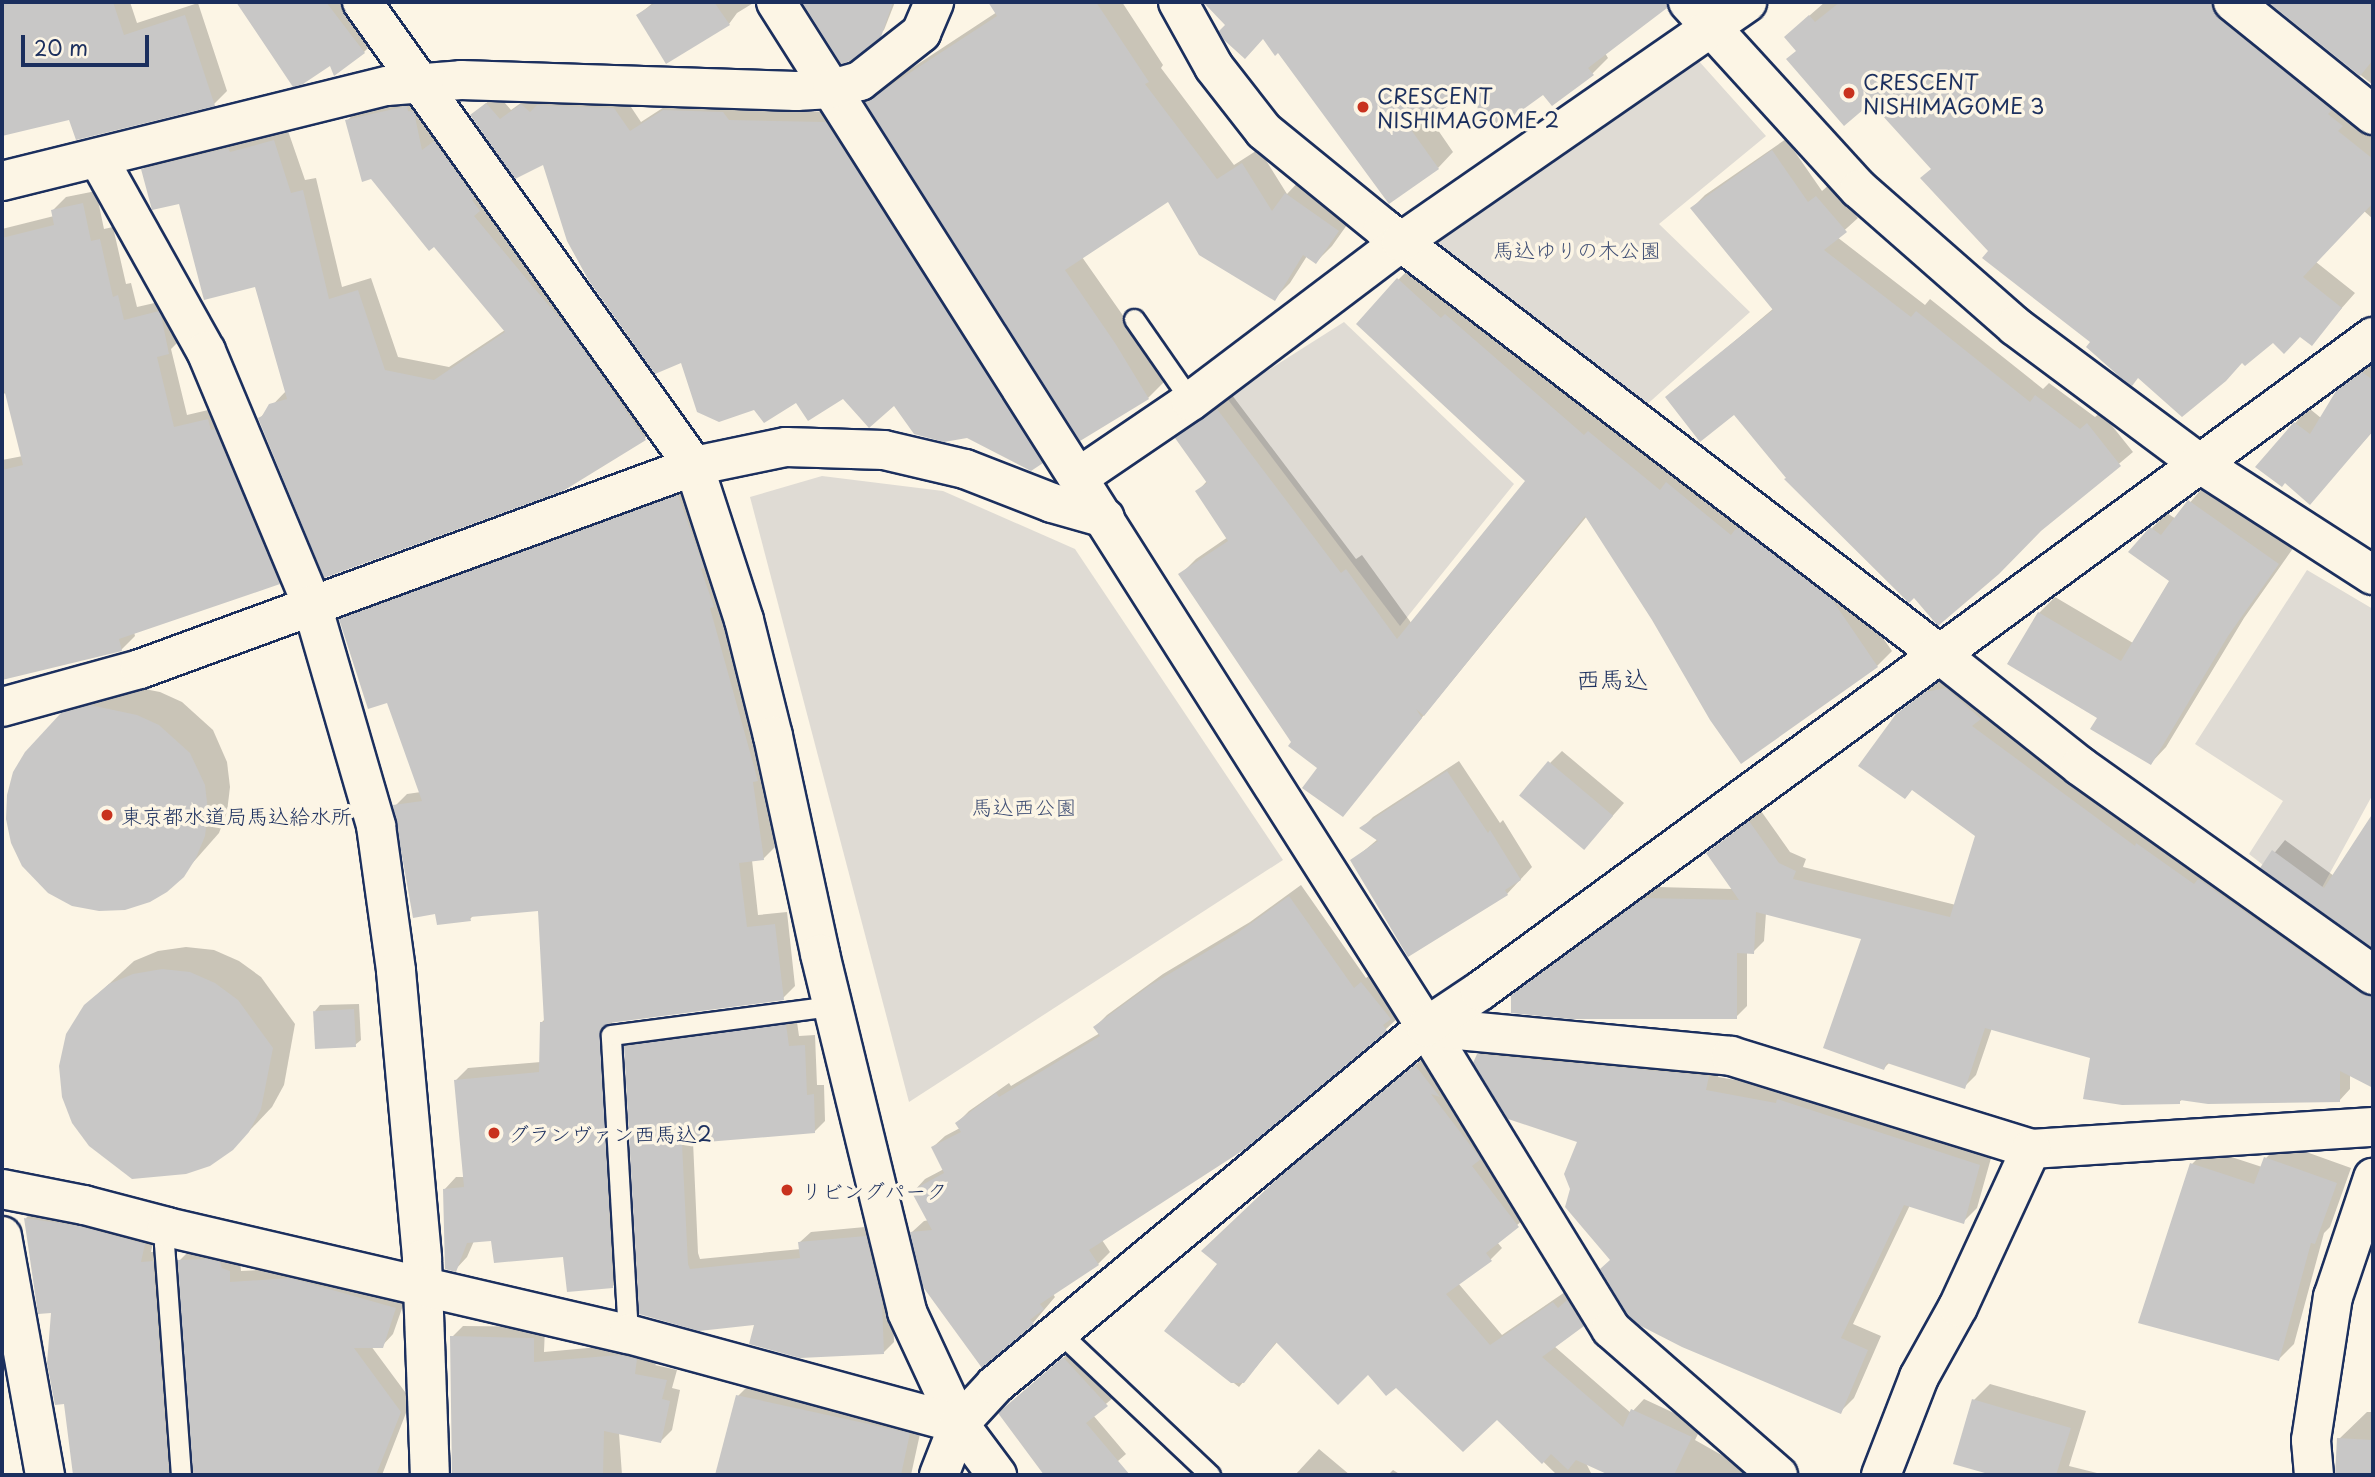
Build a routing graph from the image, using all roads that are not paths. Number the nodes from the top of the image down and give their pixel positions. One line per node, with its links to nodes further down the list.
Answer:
1 (362, 2): 8 (street)
2 (776, 2): 9 (street)
3 (934, 2): 9 (street)
4 (1178, 2): 13 (street)
5 (1747, 2): 7 (street)
6 (2233, 2): 10 (street)
7 (1700, 15): 13 (street); 17 (street)
8 (423, 83): 9 (street); 11 (street); 18 (street)
9 (832, 89): 19 (street)
10 (2373, 115)
11 (98, 158): 12 (street); 22 (street)
12 (2, 181)
13 (1401, 242): 16 (street); 23 (street)
14 (1134, 320): 16 (lane)
15 (2373, 337): 17 (street)
16 (1191, 401): 19 (street)
17 (2199, 463): 21 (street); 23 (street)
18 (694, 466): 20 (street); 22 (street); 26 (street)
19 (1079, 477): 20 (street)
20 (1105, 518): 27 (street)
21 (2373, 575)
22 (312, 605): 24 (street); 34 (street)
23 (1938, 653): 25 (street); 27 (street)
24 (2, 707)
25 (2373, 975)
26 (832, 1006): 36 (lane); 37 (street)
27 (1426, 1027): 29 (street); 35 (street); 44 (street)
28 (2373, 1127): 29 (street)
29 (2031, 1149): 45 (street)
30 (2373, 1178): 46 (street)
31 (2, 1189): 32 (street)
32 (167, 1227): 34 (street); 39 (lane)
33 (2, 1236): 38 (street)
34 (423, 1285): 36 (street); 40 (street)
35 (1059, 1332): 37 (street); 43 (lane)
36 (628, 1334): 37 (street)
37 (959, 1424): 41 (street); 42 (street)
38 (45, 1475)
39 (181, 1475)
40 (430, 1475)
41 (939, 1475)
42 (997, 1475)
43 (1210, 1475)
44 (1778, 1475)
45 (1881, 1475)
46 (2314, 1475)

